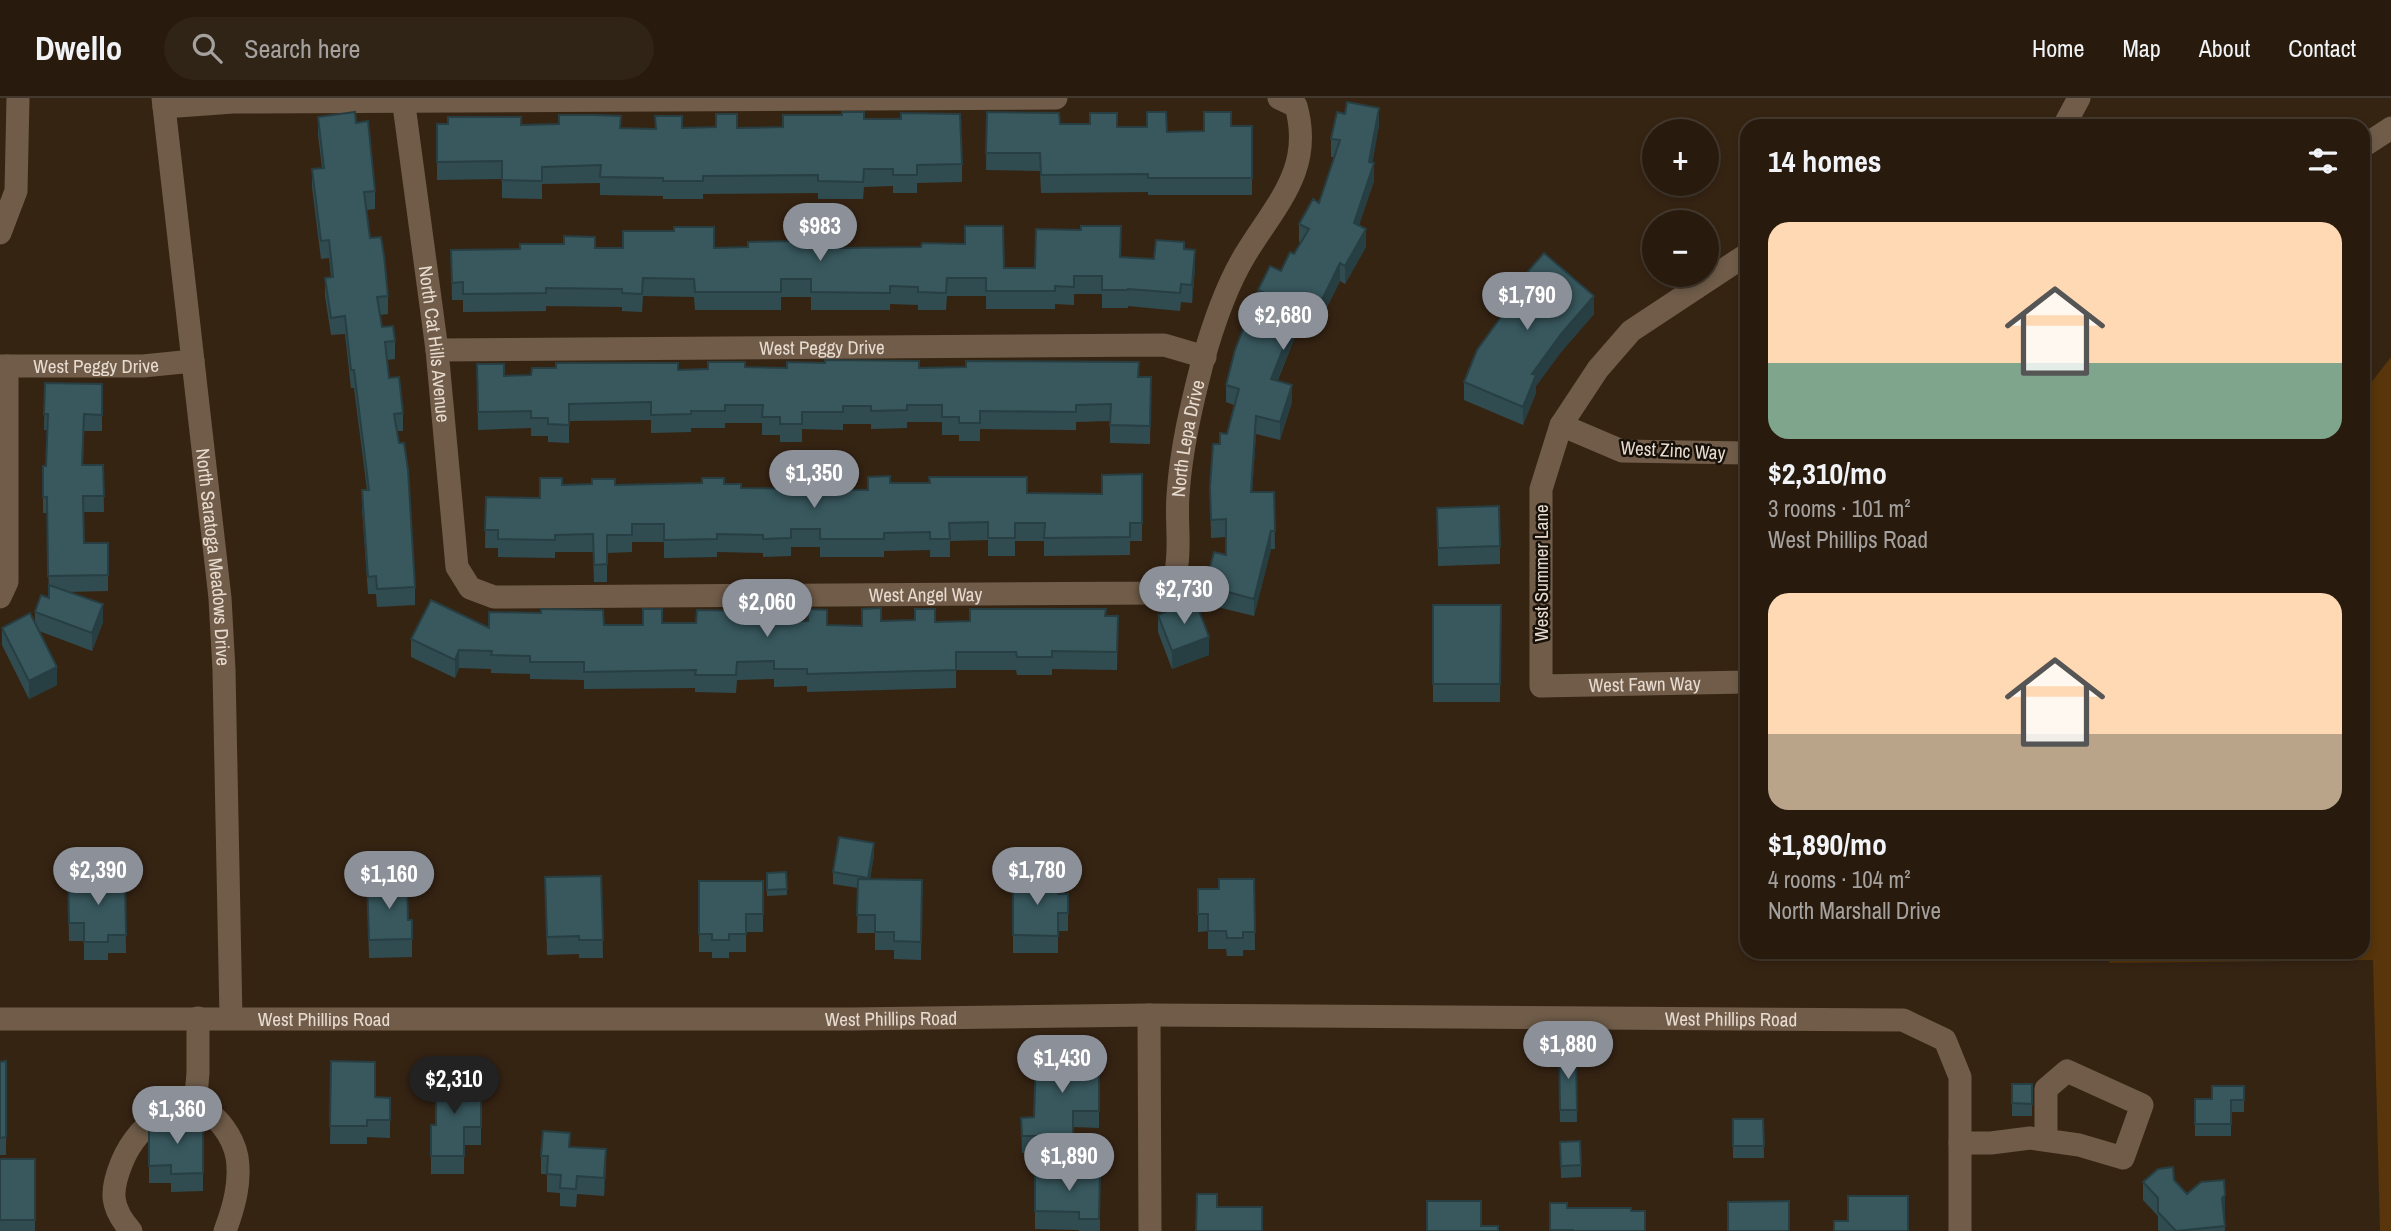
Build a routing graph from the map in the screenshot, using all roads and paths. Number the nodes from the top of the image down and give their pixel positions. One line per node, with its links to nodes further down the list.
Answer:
1 (18, 98): 11 (street)
2 (1056, 98): 5 (street)
3 (2079, 98): 8 (street)
4 (403, 99): 5 (street); 7 (street); 13 (street, North Cat Hills Avenue)
5 (653, 99)
6 (1287, 102): 14 (street, North Lepa Drive)
7 (163, 103): 15 (street, North Saratoga Meadows Drive)
8 (2068, 119)
9 (2391, 128): 10 (street)
10 (2370, 142)
11 (0, 233)
12 (1740, 259): 17 (street, West Summer Lane)
13 (437, 350): 14 (street, West Peggy Drive); 20 (street, North Cat Hills Avenue)
14 (1205, 357): 19 (street, North Lepa Drive)
15 (193, 361): 16 (street, West Peggy Drive); 26 (street, North Saratoga Meadows Drive)
16 (3, 366): 21 (street)
17 (1561, 425): 18 (street, West Zinc Way); 23 (street, West Summer Lane)
18 (1740, 453)
19 (1171, 584): 20 (street, West Angel Way)
20 (470, 588)
21 (0, 597)
22 (1740, 682): 23 (street, West Fawn Way)
23 (1541, 686)
24 (1149, 1015): 26 (street, West Phillips Road); 30 (street, West Phillips Road); 33 (street)
25 (198, 1018): 26 (street, West Phillips Road); 27 (street, West Phillips Road); 28 (street)
26 (231, 1018)
27 (0, 1019)
28 (195, 1107): 31 (street); 32 (street)
29 (2046, 1140): 29 (street); 30 (street)
30 (1960, 1143): 34 (street)
31 (131, 1231)
32 (225, 1231)
33 (1150, 1231)
34 (1959, 1231)

